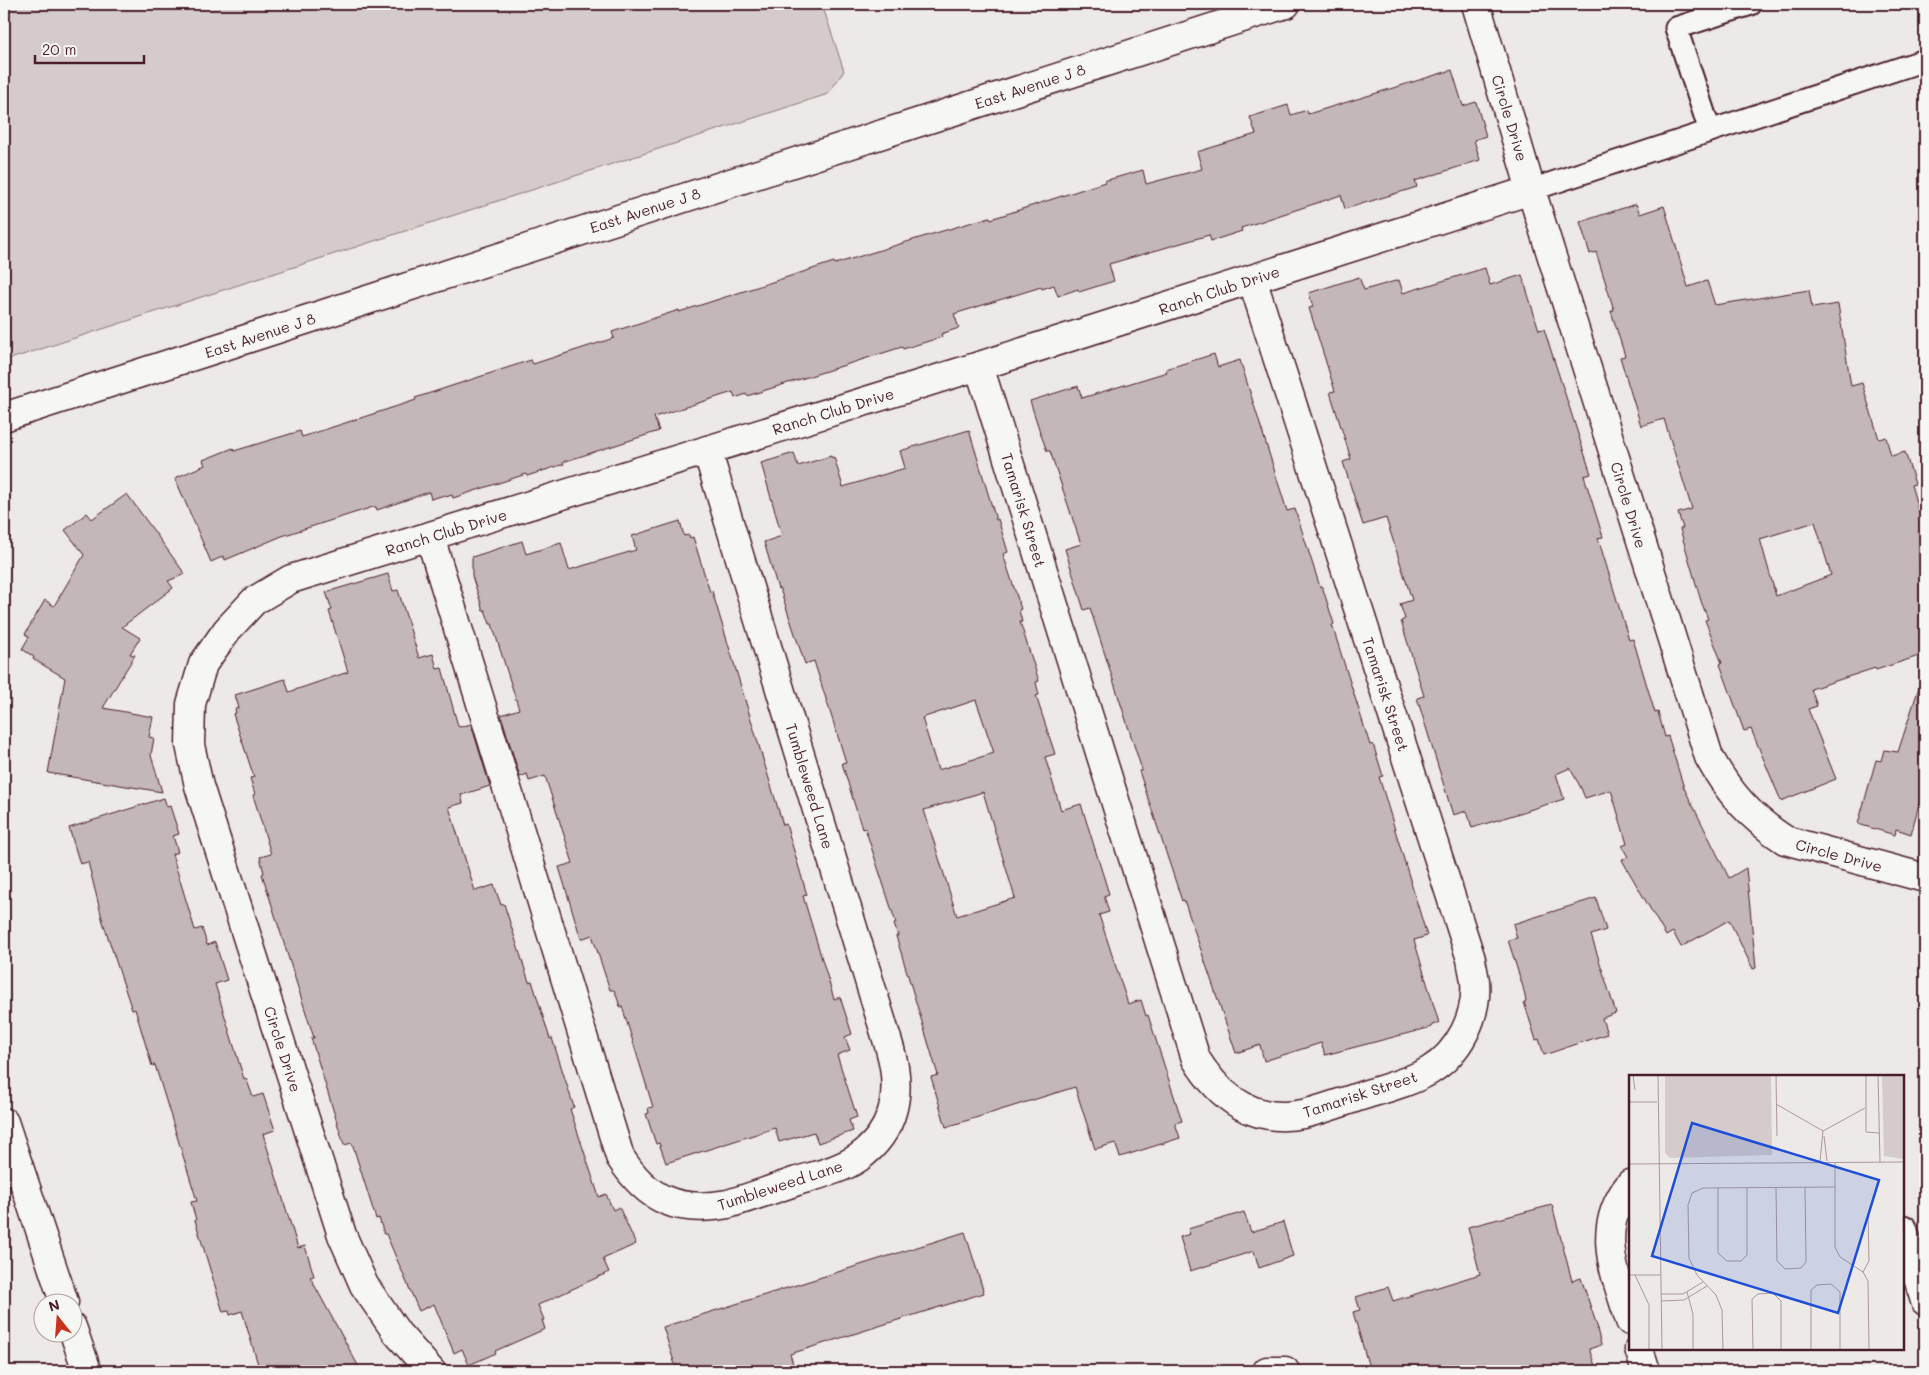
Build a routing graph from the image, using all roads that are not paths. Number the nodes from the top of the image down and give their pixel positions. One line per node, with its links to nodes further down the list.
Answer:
1 (1286, 4): 9 (street, East Avenue J 8)
2 (1476, 4): 6 (street, Circle Drive)
3 (1751, 4): 5 (lane)
4 (1925, 60): 5 (lane)
5 (1710, 131): 6 (lane)
6 (1532, 190): 7 (street, Ranch Club Drive); 13 (street, Circle Drive)
7 (1252, 279): 8 (street, Ranch Club Drive); 8 (street, Tamarisk Street)
8 (980, 366): 10 (street, Ranch Club Drive)
9 (4, 417)
10 (707, 450): 11 (street, Ranch Club Drive); 11 (street, Tumbleweed Lane)
11 (430, 537): 12 (street, Ranch Club Drive)
12 (191, 704): 23 (street, Circle Drive)
13 (1925, 878)
14 (4, 1122): 17 (street)
15 (1629, 1186): 19 (street)
16 (1904, 1232): 18 (street)
17 (61, 1292)
18 (1925, 1301)
19 (1629, 1318)
20 (77, 1342): 22 (street)
21 (1639, 1350): 26 (street)
22 (88, 1371)
23 (431, 1371)
24 (1267, 1371): 25 (street)
25 (1285, 1371)
26 (1646, 1371)

